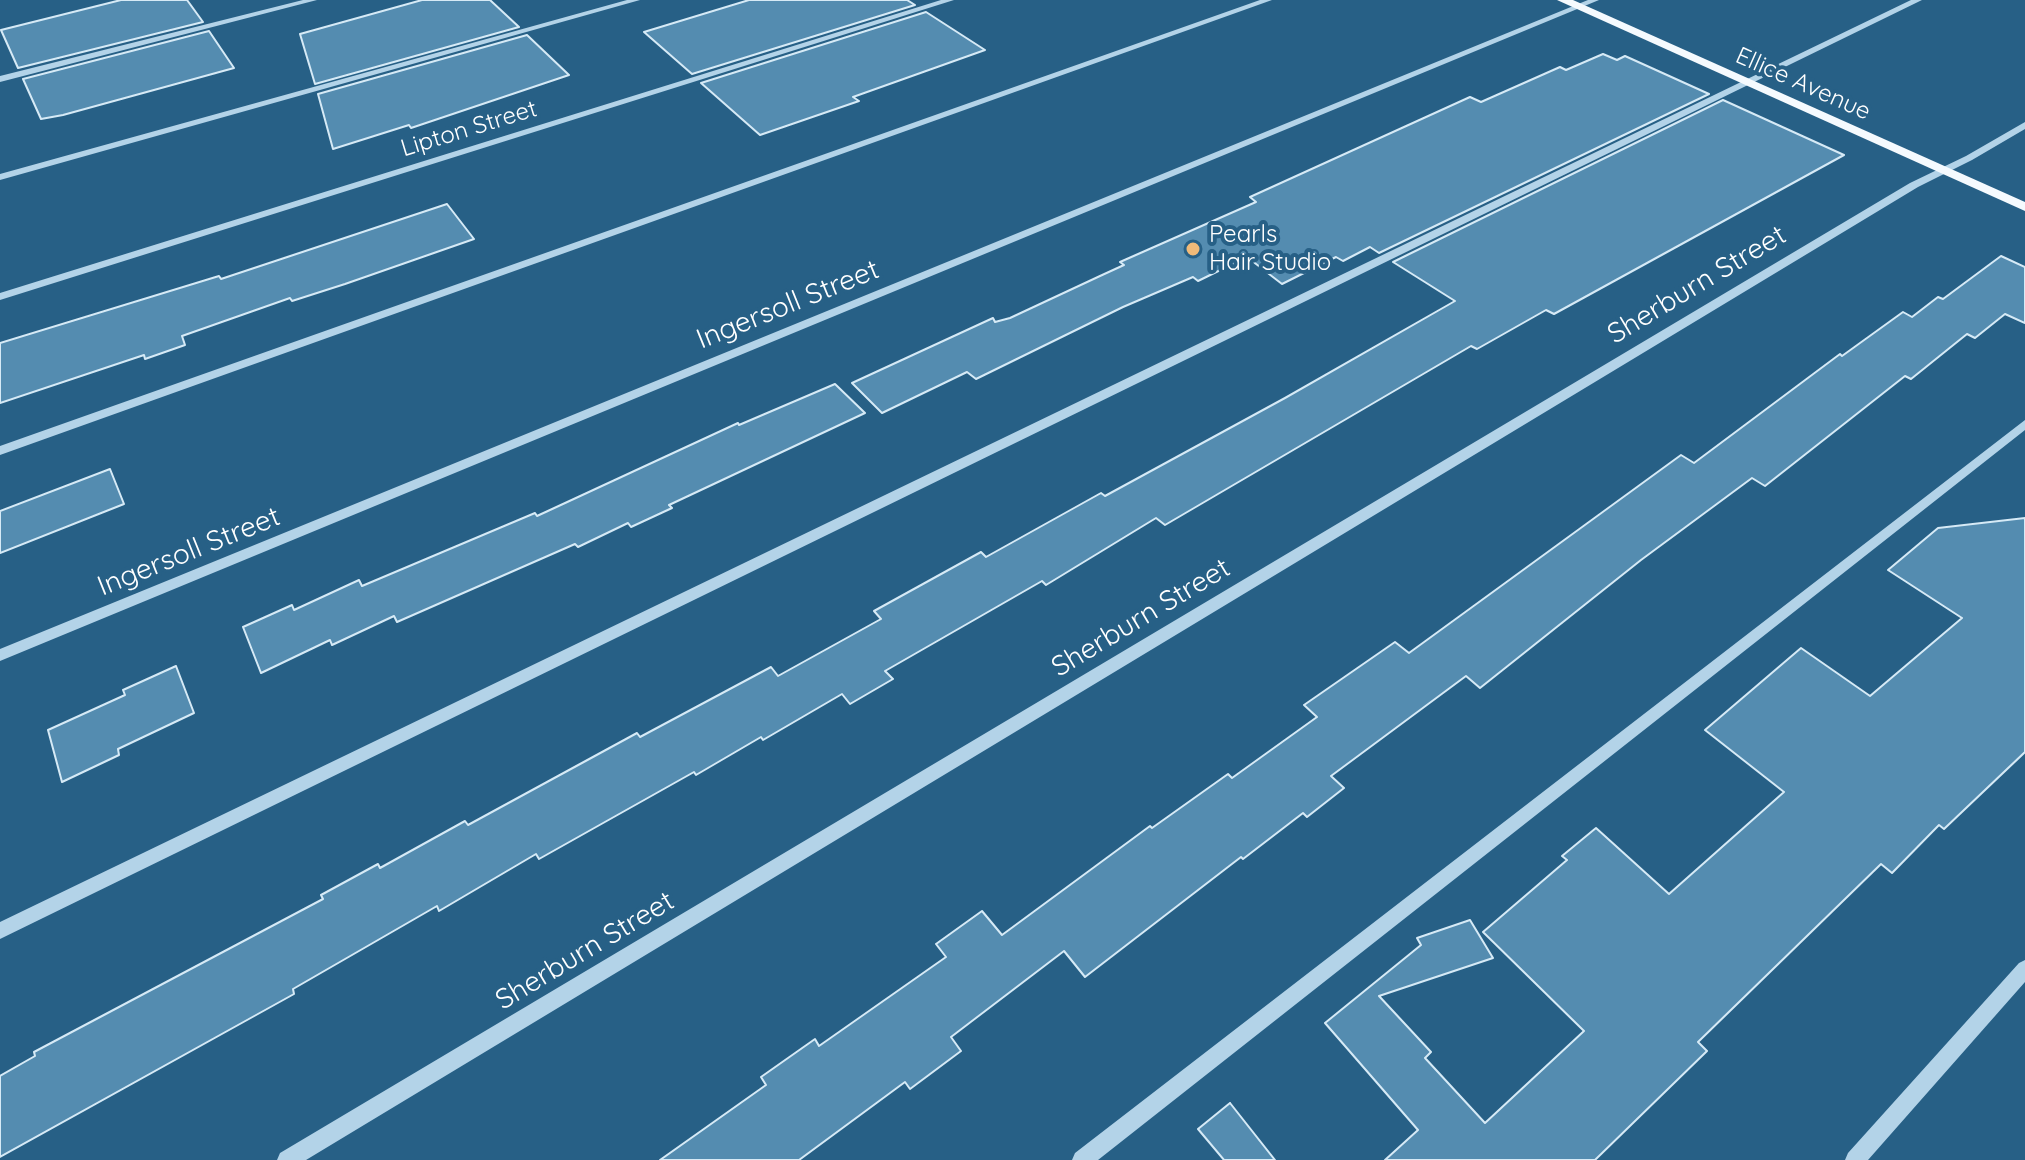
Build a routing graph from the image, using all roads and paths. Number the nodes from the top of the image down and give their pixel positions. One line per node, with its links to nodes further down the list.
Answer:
1 (313, 0): 9 (street)
2 (636, 0): 13 (street)
3 (950, 0): 15 (street, Lipton Street)
4 (1268, 0): 17 (street)
5 (1563, 0): 8 (main road, Ellice Avenue)
6 (1595, 0): 8 (street, Ingersoll Street)
7 (1918, 0): 10 (street)
8 (1578, 7): 10 (main road, Ellice Avenue); 18 (street, Ingersoll Street)
9 (0, 79)
10 (1748, 84): 12 (main road, Ellice Avenue); 19 (street)
11 (2025, 125): 12 (street, Sherburn Street)
12 (1943, 170): 14 (main road, Ellice Avenue); 21 (street, Sherburn Street)
13 (0, 177)
14 (2025, 207)
15 (0, 297)
16 (2025, 424): 22 (street)
17 (0, 451)
18 (0, 655)
19 (0, 931)
20 (2025, 969): 23 (street)
21 (287, 1160)
22 (1082, 1160)
23 (1855, 1160)

